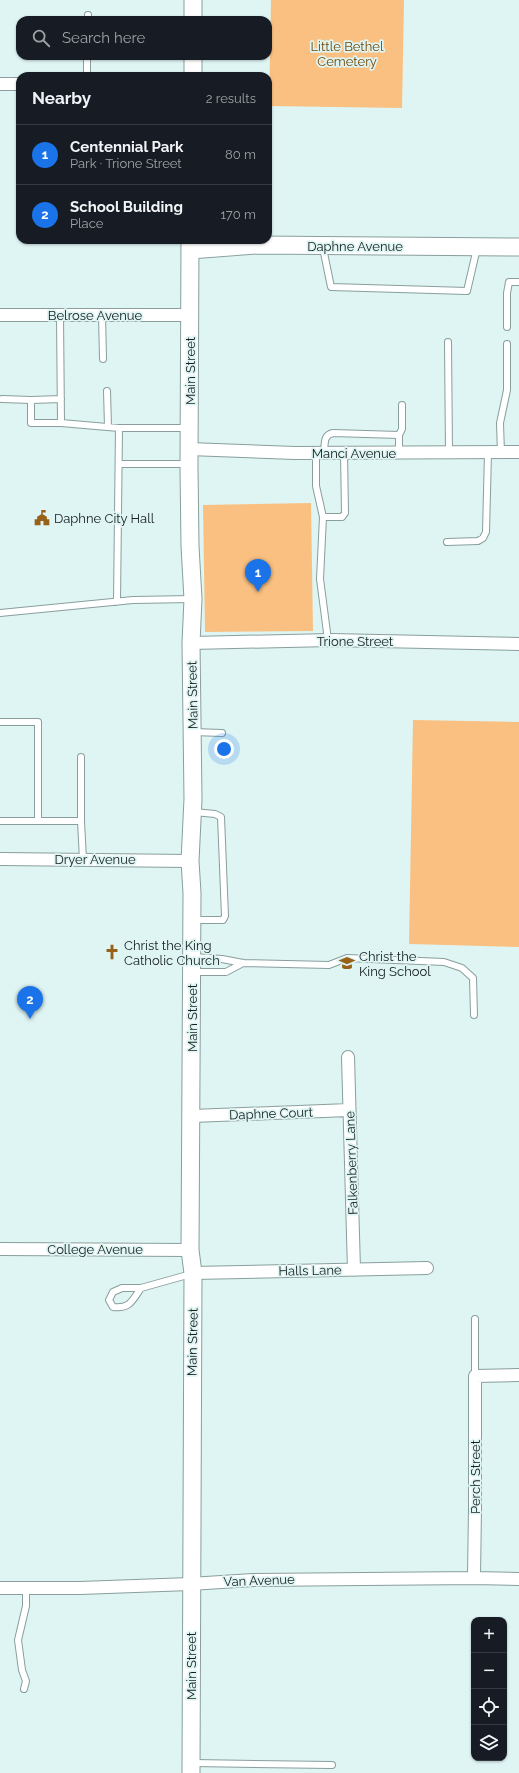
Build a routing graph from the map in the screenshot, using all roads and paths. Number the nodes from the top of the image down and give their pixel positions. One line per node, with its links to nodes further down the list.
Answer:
1 (193, 0): 2 (main road)
2 (193, 16)
3 (87, 60): 5 (lane)
4 (193, 60): 6 (main road)
5 (87, 72)
6 (192, 72)
7 (0, 84): 8 (street)
8 (16, 84)
9 (190, 245): 10 (main road, Daphne Avenue); 16 (main road, Main Street)
10 (323, 246): 11 (main road, Daphne Avenue); 11 (lane)
11 (478, 246): 12 (main road, Daphne Avenue)
12 (519, 247)
13 (519, 282): 18 (lane)
14 (60, 314): 15 (street, Belrose Avenue); 17 (street, Belrose Avenue); 24 (lane)
15 (102, 314): 16 (street, Belrose Avenue); 21 (lane)
16 (189, 314): 30 (main road, Main Street)
17 (0, 315)
18 (507, 327)
19 (448, 342): 36 (lane)
20 (507, 344): 38 (lane)
21 (103, 359)
22 (107, 391): 28 (lane)
23 (2, 399): 25 (lane)
24 (61, 399): 25 (lane); 27 (lane)
25 (31, 400): 27 (lane)
26 (402, 405): 31 (lane)
27 (61, 423): 28 (lane)
28 (108, 427): 29 (lane)
29 (119, 428): 30 (lane); 40 (lane)
30 (190, 428): 39 (main road, Main Street)
31 (399, 435): 33 (lane); 35 (lane)
32 (519, 452): 38 (street, Manci Avenue)
33 (320, 453): 34 (street, Manci Avenue); 39 (street, Manci Avenue); 41 (lane)
34 (344, 453): 35 (street, Manci Avenue); 41 (lane)
35 (398, 453): 36 (street, Manci Avenue)
36 (449, 453): 37 (street, Manci Avenue)
37 (488, 453): 38 (street, Manci Avenue); 42 (lane)
38 (501, 453)
39 (189, 456): 40 (lane); 43 (main road, Main Street)
40 (119, 464): 44 (lane)
41 (323, 517): 46 (lane)
42 (446, 542)
43 (193, 599): 44 (lane); 47 (main road, Main Street)
44 (117, 602): 45 (lane)
45 (0, 613)
46 (328, 640): 47 (street, Trione Street); 48 (street, Trione Street)
47 (191, 642): 50 (main road, Main Street)
48 (519, 644)
49 (0, 722): 55 (lane)
50 (193, 732): 51 (lane); 53 (main road, Main Street)
51 (222, 732)
52 (81, 757): 56 (lane)
53 (192, 812): 59 (main road, Main Street); 60 (lane)
54 (0, 821): 55 (lane)
55 (38, 821): 56 (lane)
56 (81, 821): 58 (lane)
57 (0, 859): 58 (street, Dryer Avenue)
58 (83, 860): 59 (street, Dryer Avenue)
59 (190, 861): 60 (main road, Main Street)
60 (192, 920): 62 (main road, Main Street)
61 (243, 963): 62 (lane); 62 (lane); 63 (lane)
62 (192, 965): 66 (main road, Main Street)
63 (474, 1015)
64 (348, 1057): 65 (street, Falkenberry Lane)
65 (349, 1110): 66 (street, Daphne Court); 70 (street, Falkenberry Lane)
66 (192, 1116): 68 (main road, Main Street)
67 (0, 1249): 68 (street, College Avenue)
68 (190, 1250): 71 (main road, Main Street)
69 (427, 1268): 70 (street, Halls Lane)
70 (354, 1270): 71 (street, Halls Lane)
71 (193, 1273): 72 (lane); 78 (main road, Main Street)
72 (140, 1288): 72 (lane)
73 (474, 1319): 75 (lane)
74 (519, 1375): 75 (street)
75 (475, 1376): 76 (street, Perch Street)
76 (474, 1578): 77 (street, Van Avenue); 78 (street, Van Avenue)
77 (519, 1579)
78 (190, 1584): 80 (street, Van Avenue); 83 (main road, Main Street)
79 (0, 1588): 80 (street, Van Avenue)
80 (26, 1588): 81 (lane)
81 (24, 1689)
82 (332, 1765): 83 (lane)
83 (191, 1768)

